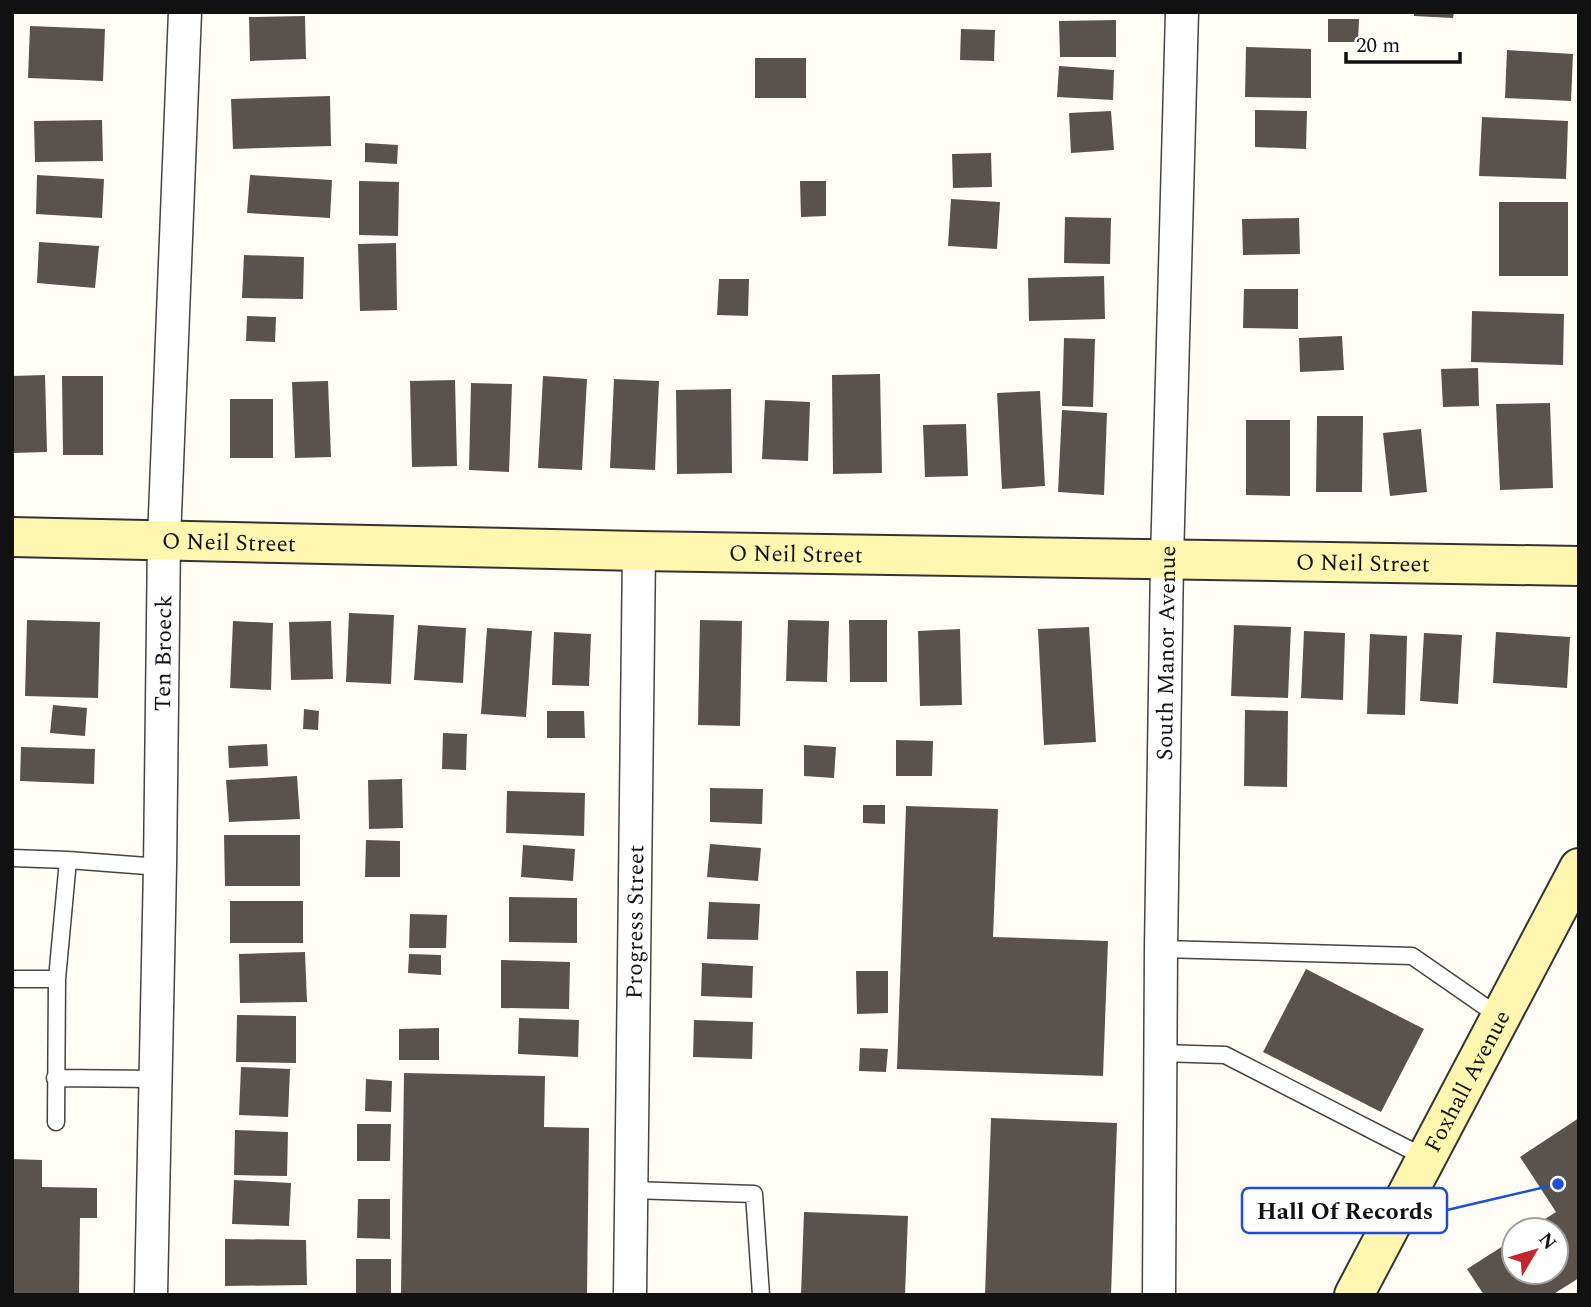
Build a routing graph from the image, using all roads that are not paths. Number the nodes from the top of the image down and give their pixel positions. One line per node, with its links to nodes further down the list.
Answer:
1 (185, 12): 4 (street, Ten Broeck)
2 (1182, 12): 6 (street, South Manor Avenue)
3 (12, 537): 4 (street, O Neil Street)
4 (164, 540): 5 (street, O Neil Street); 10 (street, Ten Broeck)
5 (639, 551): 6 (street, O Neil Street); 21 (street, Progress Street)
6 (1167, 560): 7 (street, O Neil Street); 12 (street, South Manor Avenue)
7 (1579, 566)
8 (12, 858): 9 (lane)
9 (68, 860): 10 (lane); 14 (lane)
10 (160, 867): 18 (street, Ten Broeck)
11 (1579, 869): 15 (street, Foxhall Avenue)
12 (1161, 949): 15 (lane); 16 (street, South Manor Avenue)
13 (12, 979): 14 (lane)
14 (57, 979): 17 (lane)
15 (1500, 1017): 20 (street, Foxhall Avenue)
16 (1160, 1053): 20 (lane); 25 (street, South Manor Avenue)
17 (55, 1078): 18 (lane); 19 (lane)
18 (156, 1079): 22 (street, Ten Broeck)
19 (56, 1122)
20 (1426, 1158): 26 (street, Foxhall Avenue)
21 (631, 1190): 23 (street, Progress Street); 24 (lane)
22 (151, 1295)
23 (630, 1295)
24 (761, 1295)
25 (1159, 1295)
26 (1354, 1295)

